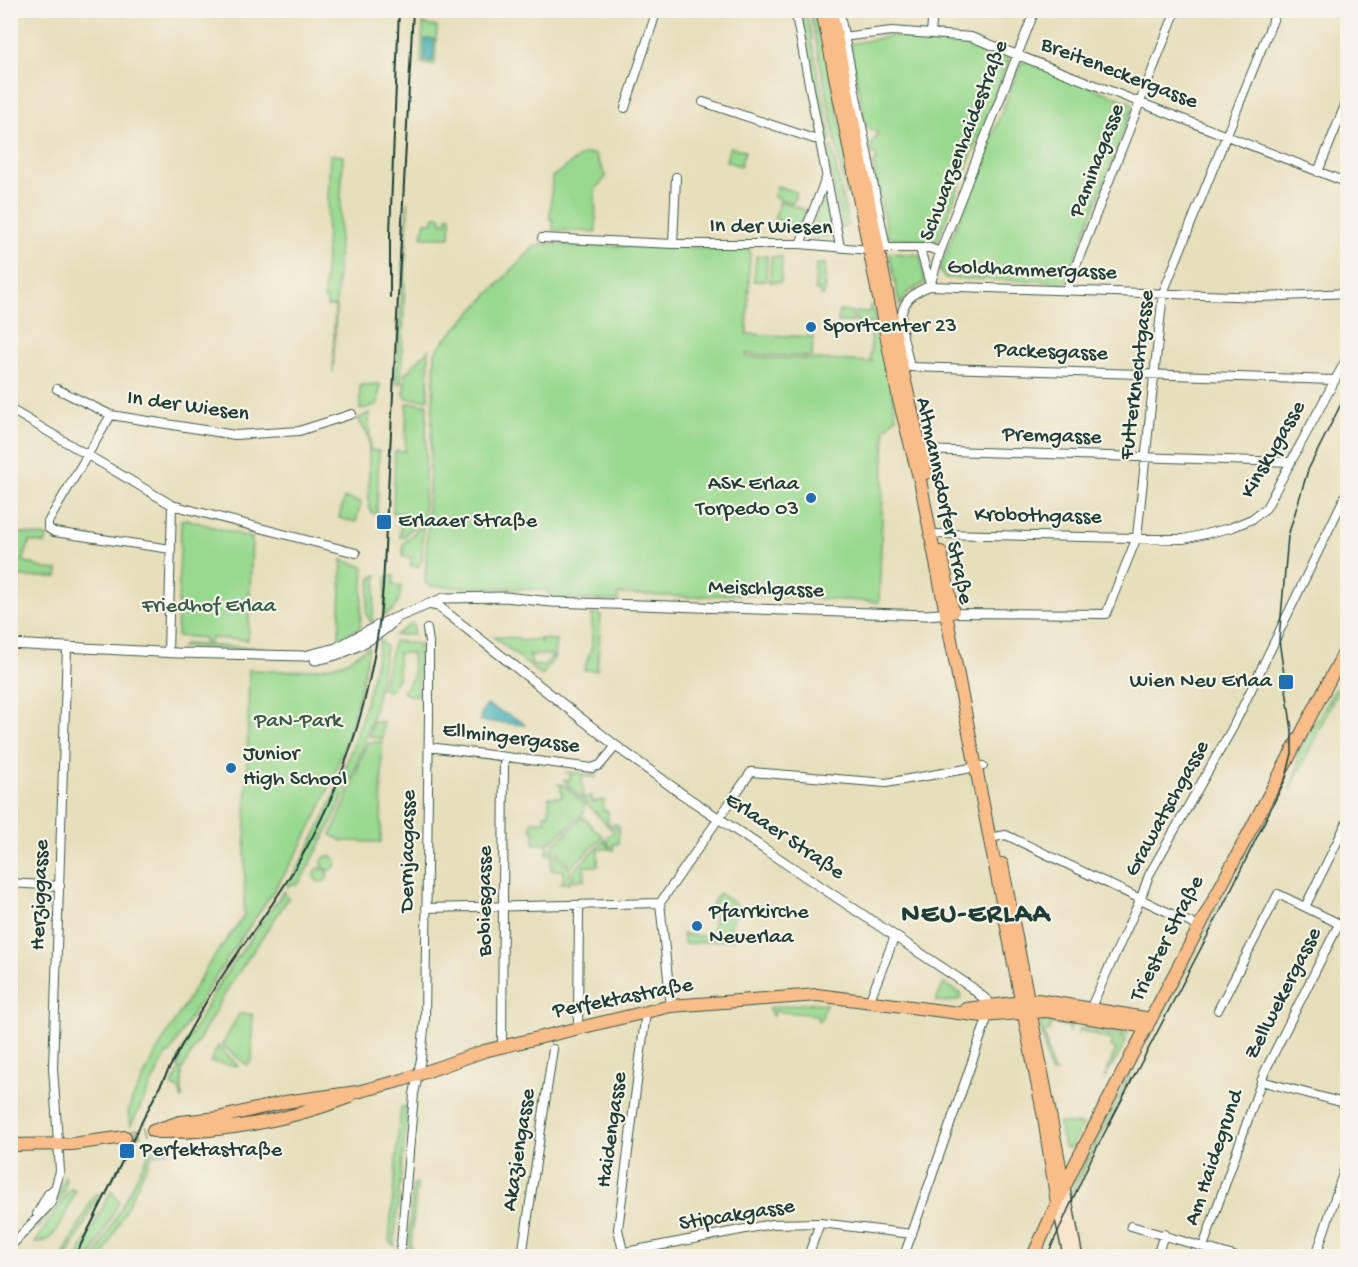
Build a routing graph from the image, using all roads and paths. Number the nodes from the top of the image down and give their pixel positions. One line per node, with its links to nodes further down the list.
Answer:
1 (657, 10): 16 (street)
2 (795, 10): 18 (street)
3 (822, 10): 27 (main road, Altmannsdorfer Straße)
4 (831, 10): 10 (main road, Altmannsdorfer Straße)
5 (839, 10): 10 (street, Altmannsdorfer Straße)
6 (933, 10): 11 (street)
7 (1035, 10): 12 (street, Schwarzenhaidestraße)
8 (1176, 10): 14 (street, Paminagasse)
9 (1277, 10): 17 (street, Futterknechtgasse)
10 (840, 34): 11 (street, Breiteneckergasse); 27 (main road, Altmannsdorfer Straße)
11 (931, 34): 12 (street, Breiteneckergasse)
12 (1018, 54): 14 (street, Breiteneckergasse); 29 (street, Schwarzenhaidestraße)
13 (1347, 98): 19 (street)
14 (1141, 101): 17 (street, Breiteneckergasse); 31 (street, Paminagasse)
15 (703, 102): 18 (street)
16 (625, 108)
17 (1227, 135): 19 (street, Breiteneckergasse); 32 (street, Futterknechtgasse)
18 (819, 138): 21 (street)
19 (1318, 172): 22 (street, Breiteneckergasse)
20 (676, 177): 24 (street)
21 (827, 177): 25 (street); 26 (street)
22 (1347, 183)
23 (542, 238): 24 (street, In der Wiesen)
24 (673, 244): 25 (street, In der Wiesen)
25 (800, 244): 26 (street, In der Wiesen)
26 (840, 247): 27 (street, In der Wiesen)
27 (878, 249): 28 (street, Goldhammergasse); 43 (main road, Altmannsdorfer Straße); 54 (main road, Altmannsdorfer Straße)
28 (921, 252): 29 (street, Goldhammergasse); 30 (street, Goldhammergasse)
29 (940, 252): 30 (street, Schwarzenhaidestraße)
30 (930, 286): 31 (street, Goldhammergasse); 34 (street, Goldhammergasse)
31 (1066, 291): 32 (street, Goldhammergasse)
32 (1163, 293): 33 (street, Goldhammergasse); 37 (street, Futterknechtgasse)
33 (1347, 293)
34 (904, 303): 36 (street, Altmannsdorfer Straße)
35 (1347, 356): 38 (street, Kinskygasse)
36 (910, 367): 37 (street, Packesgasse)
37 (1155, 374): 38 (street, Packesgasse); 45 (street, Futterknechtgasse)
38 (1334, 380): 46 (street, Kinskygasse)
39 (57, 389): 41 (street, In der Wiesen)
40 (10, 409): 44 (street)
41 (111, 414): 42 (street, In der Wiesen); 44 (street)
42 (352, 414)
43 (921, 450): 45 (street, Premgasse); 49 (main road, Altmannsdorfer Straße)
44 (88, 455): 48 (street); 51 (street)
45 (1146, 458): 46 (street, Premgasse); 50 (street, Futterknechtgasse)
46 (1290, 462): 50 (street, Kinskygasse)
47 (1347, 490): 71 (street, Grawatschgasse)
48 (172, 505): 51 (street); 52 (street)
49 (938, 534): 50 (street, Krobothgasse); 54 (main road, Altmannsdorfer Straße)
50 (1137, 537): 55 (street, Futterknechtgasse)
51 (171, 549): 60 (street)
52 (356, 553)
53 (426, 604): 54 (street, Meischlgasse); 60 (street, Meischlgasse); 62 (street, Erlaaer Straße)
54 (949, 613): 55 (street, Meischlgasse); 65 (main road, Altmannsdorfer Straße)
55 (1106, 614)
56 (427, 629): 63 (street, Dernjacgasse)
57 (10, 644): 59 (street, Meischlgasse)
58 (1347, 645): 61 (main road, Triester Straße)
59 (67, 648): 60 (street, Meischlgasse); 70 (street, Herziggasse)
60 (172, 653)
61 (1343, 666): 78 (main road, Triester Straße)
62 (616, 746): 64 (street, Ellmingergasse); 66 (street, Erlaaer Straße)
63 (429, 747): 64 (street, Ellmingergasse); 76 (street, Dernjacgasse)
64 (504, 757): 74 (street, Bobiesgasse)
65 (980, 766): 66 (street); 68 (main road, Altmannsdorfer Straße)
66 (718, 819): 72 (street); 80 (street, Erlaaer Straße)
67 (1347, 820): 75 (street)
68 (993, 838): 71 (street); 83 (main road, Altmannsdorfer Straße)
69 (10, 883): 70 (street)
70 (60, 886): 97 (street, Herziggasse)
71 (1141, 897): 78 (street); 84 (street, Grawatschgasse)
72 (660, 903): 73 (street); 82 (street)
73 (579, 905): 74 (street); 89 (street)
74 (504, 907): 76 (street); 90 (street, Bobiesgasse)
75 (1305, 907): 77 (street); 85 (street)
76 (426, 908): 92 (street, Dernjacgasse)
77 (1339, 924): 79 (street); 93 (street, Zellwekergasse)
78 (1198, 927): 88 (main road, Triester Straße)
79 (1347, 928)
80 (895, 936): 81 (street); 86 (street, Erlaaer Straße)
81 (869, 1002): 82 (main road, Perfektastraße); 86 (main road, Perfektastraße)
82 (670, 1006): 87 (main road, Perfektastraße)
83 (1025, 1006): 84 (main road); 86 (main road); 88 (main road); 99 (main road, Altmannsdorfer Straße); 105 (main road, Altmannsdorfer Straße)
84 (1090, 1009): 88 (main road)
85 (1218, 1010)
86 (991, 1011): 108 (street)
87 (646, 1012): 89 (main road, Perfektastraße); 112 (street, Haidengasse)
88 (1149, 1023): 100 (main road, Triester Straße)
89 (578, 1028): 90 (main road, Perfektastraße)
90 (502, 1046): 92 (main road, Perfektastraße)
91 (553, 1049): 114 (street, Akaziengasse)
92 (418, 1075): 95 (main road, Perfektastraße); 113 (street, Dernjacgasse)
93 (1261, 1081): 94 (street); 110 (street, Am Haidegrund)
94 (1347, 1104)
95 (149, 1132)
96 (125, 1137): 97 (main road)
97 (59, 1144): 98 (main road); 111 (street, Herziggasse)
98 (10, 1145)
99 (1058, 1148): 100 (main road); 102 (main road, Altmannsdorfer Straße)
100 (1082, 1151): 102 (main road, Triester Straße)
101 (1347, 1158): 103 (street)
102 (1064, 1187): 105 (main road, Triester Straße); 120 (main road)
103 (1337, 1193): 104 (street); 123 (street)
104 (1347, 1196)
105 (1057, 1203): 118 (main road, Triester Straße); 119 (main road)
106 (820, 1222): 108 (street, Stipcakgasse); 112 (street, Stipcakgasse); 116 (street)
107 (1131, 1226): 109 (street)
108 (912, 1234): 117 (street)
109 (1164, 1234): 110 (street); 121 (street)
110 (1203, 1247): 122 (street)
111 (11, 1248)
112 (623, 1255): 115 (street, Stipcakgasse)
113 (400, 1257)
114 (522, 1257)
115 (604, 1257)
116 (808, 1257)
117 (904, 1257)
118 (1033, 1257)
119 (1069, 1257)
120 (1077, 1257)
121 (1157, 1257)
122 (1234, 1257)
123 (1316, 1257)

